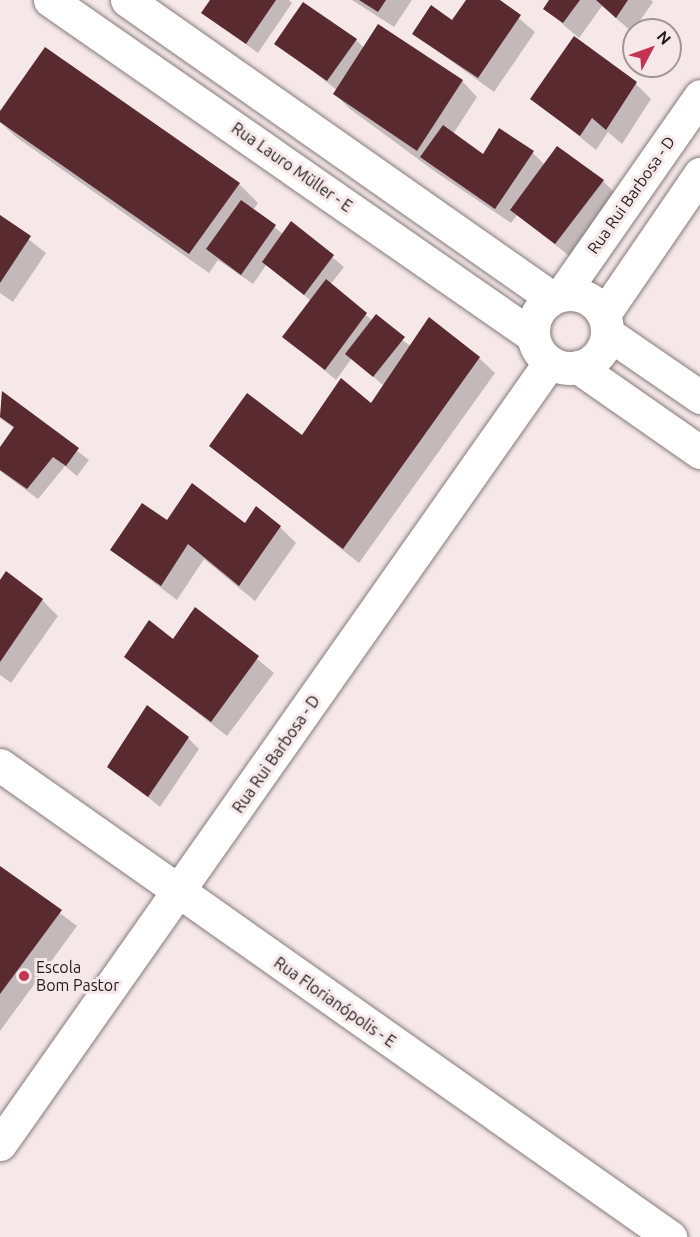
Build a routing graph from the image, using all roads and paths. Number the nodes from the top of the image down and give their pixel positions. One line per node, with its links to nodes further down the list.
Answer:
1 (50, 0): 7 (street, Rua Lauro Müller - E)
2 (127, 0): 5 (street)
3 (700, 96): 5 (street, Rua Rui Barbosa - D)
4 (700, 174): 6 (street)
5 (557, 296): 6 (street); 7 (street)
6 (605, 323): 7 (street); 8 (street)
7 (553, 355): 9 (street, Rua Lauro Müller - E); 11 (street, Rua Rui Barbosa - D)
8 (700, 398)
9 (700, 452)
10 (0, 765): 11 (street, Rua Florianópolis - E)
11 (178, 892): 12 (street, Rua Rui Barbosa - D); 13 (street, Rua Florianópolis - E)
12 (0, 1144)
13 (670, 1237)

